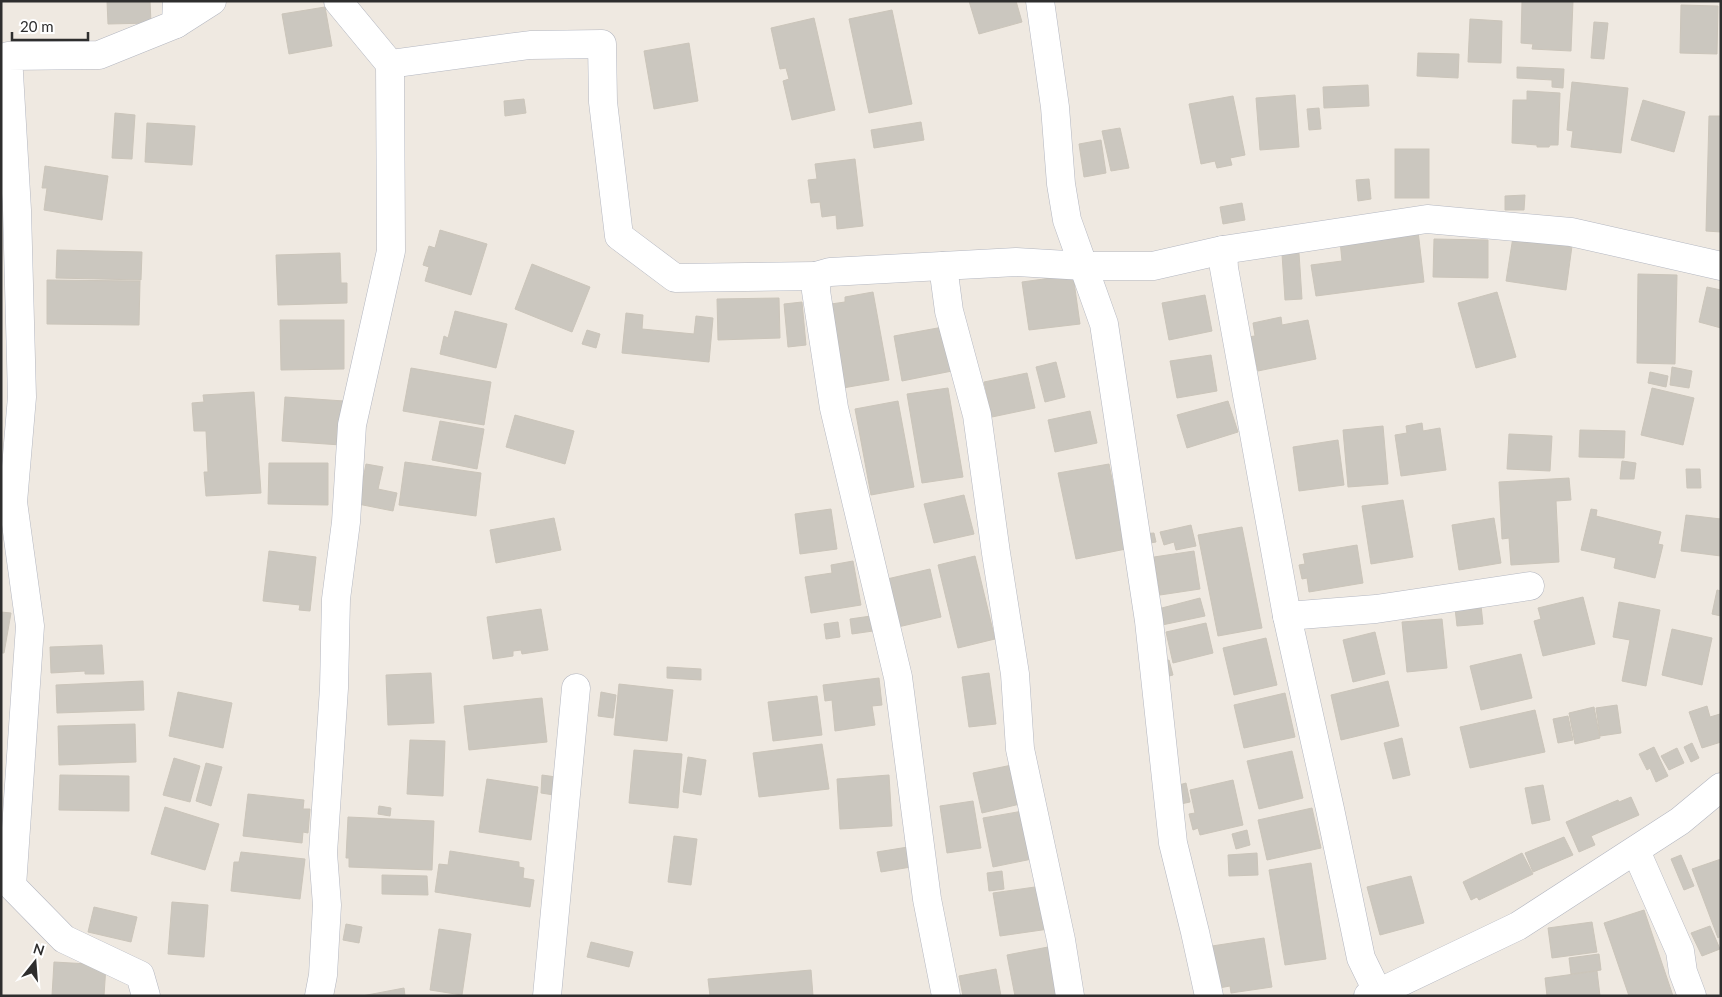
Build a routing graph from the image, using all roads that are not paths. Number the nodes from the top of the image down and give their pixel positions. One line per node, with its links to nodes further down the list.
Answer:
1 (212, 1): 4 (street)
2 (338, 1): 6 (street)
3 (1040, 1): 9 (street)
4 (177, 12): 5 (street)
5 (5, 56): 17 (street)
6 (390, 64): 11 (street); 20 (street)
7 (1223, 250): 9 (street); 10 (street); 13 (street)
8 (943, 266): 9 (street); 11 (street); 23 (street)
9 (1084, 266): 24 (street)
10 (1721, 266)
11 (816, 276): 22 (street)
12 (1530, 586): 13 (street)
13 (1287, 616): 18 (street)
14 (576, 688): 21 (street)
15 (1717, 798): 16 (street)
16 (1636, 851): 18 (street); 25 (street)
17 (7, 882): 19 (street)
18 (1373, 994)
19 (146, 996)
20 (319, 996)
21 (547, 996)
22 (946, 996)
23 (1070, 996)
24 (1209, 996)
25 (1692, 996)

